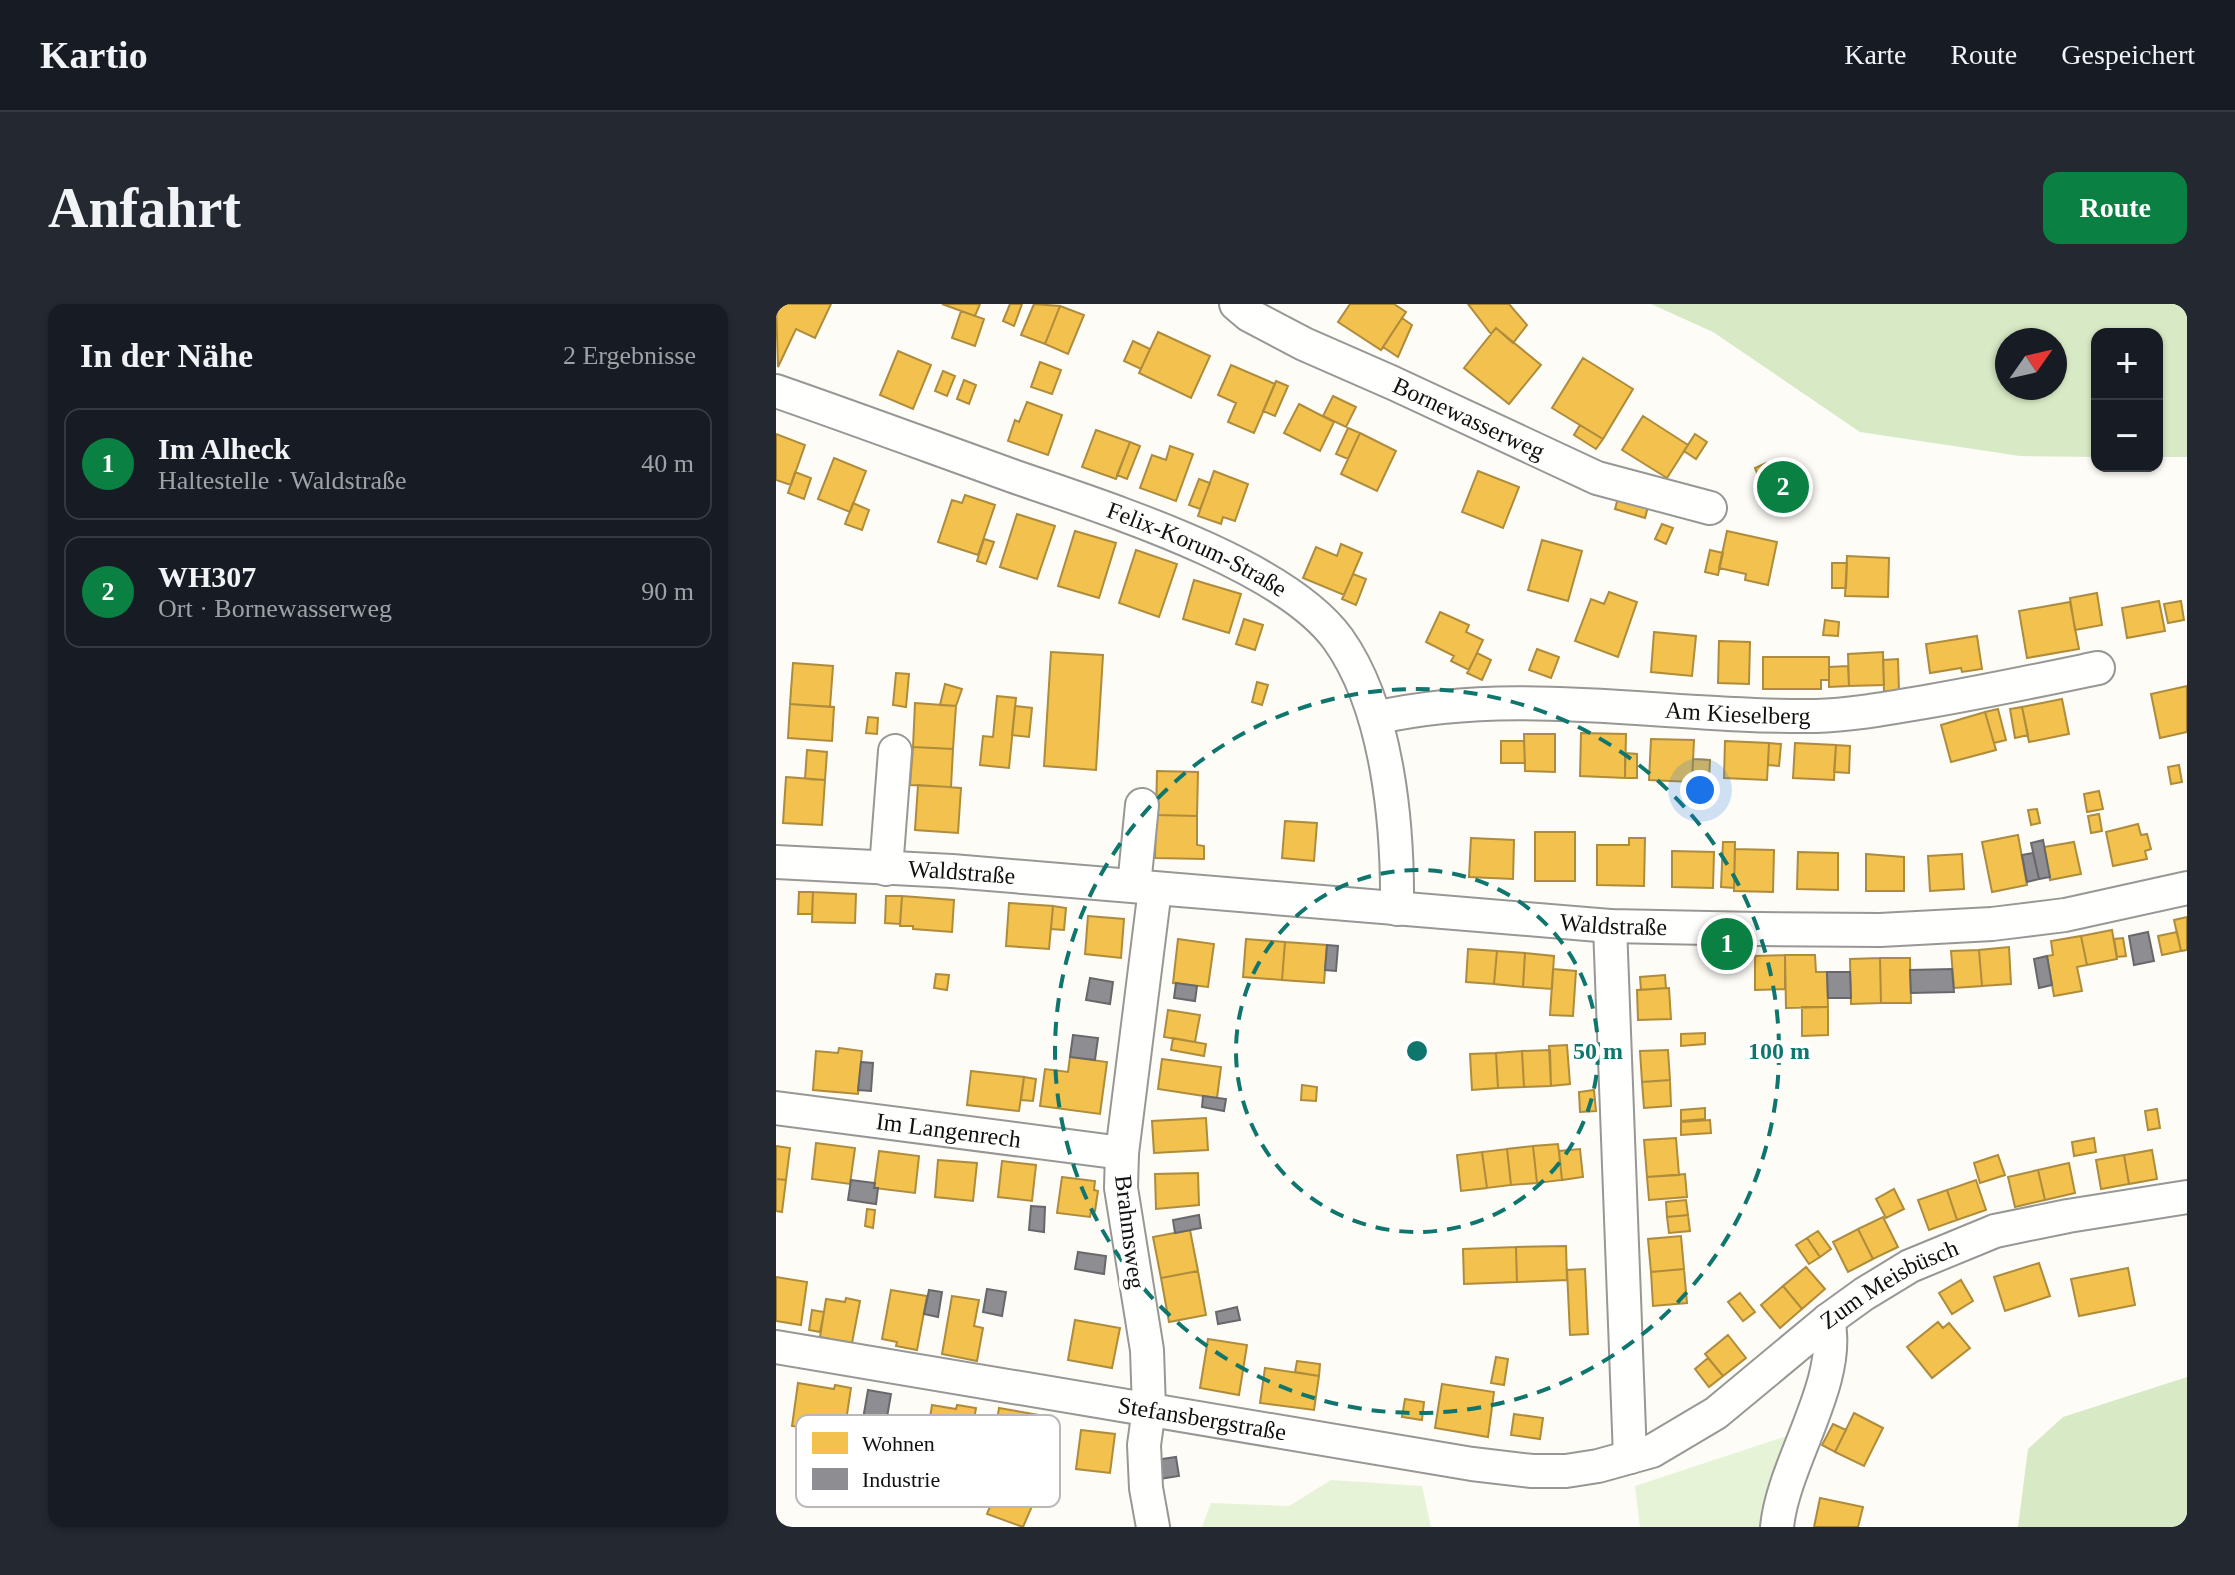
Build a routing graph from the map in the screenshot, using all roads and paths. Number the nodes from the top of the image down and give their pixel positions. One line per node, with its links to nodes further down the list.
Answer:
1 (1236, 304): 3 (street, Bornewasserweg)
2 (776, 391): 5 (street, Felix-Korum-Straße)
3 (1710, 508)
4 (2098, 668): 5 (street, Am Kieselberg)
5 (1375, 718): 12 (street, Felix-Korum-Straße)
6 (895, 751): 9 (street, Waldstraße)
7 (1142, 805): 10 (street)
8 (776, 862): 9 (street, Waldstraße)
9 (886, 869): 10 (street, Waldstraße)
10 (1145, 888): 12 (street, Waldstraße); 15 (street, Brahmsweg)
11 (2187, 888): 13 (street, Waldstraße)
12 (1397, 909): 13 (street, Waldstraße)
13 (1610, 926): 20 (street)
14 (776, 1108): 15 (street, Im Langenrech)
15 (1122, 1153): 19 (street, Brahmsweg)
16 (2187, 1197): 17 (street, Zum Meisbüsch)
17 (1828, 1320): 20 (street, Zum Meisbüsch); 22 (street)
18 (776, 1347): 19 (street, Stefansbergstraße)
19 (1149, 1409): 20 (street, Stefansbergstraße); 21 (street, Brahmsweg)
20 (1630, 1457)
21 (1153, 1527)
22 (1777, 1527)

